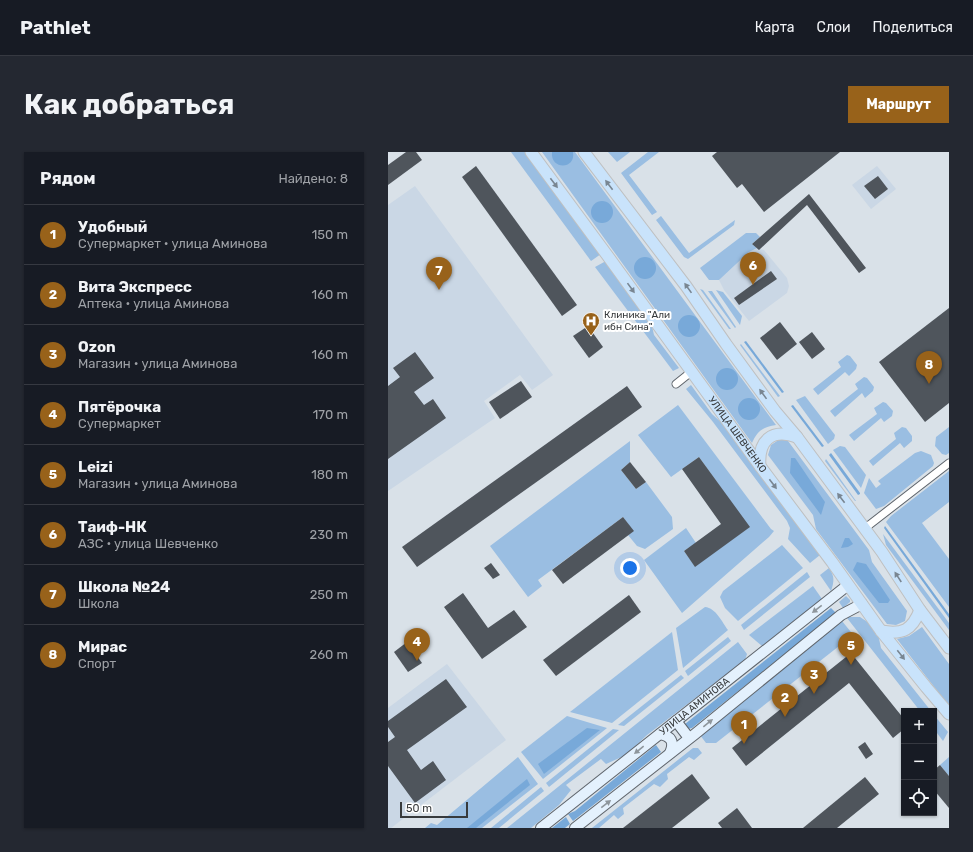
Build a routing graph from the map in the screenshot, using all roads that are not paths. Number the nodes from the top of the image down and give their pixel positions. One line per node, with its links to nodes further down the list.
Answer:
1 (531, 152): 3 (main road, УЛИЦА ШЕВЧЕНКО, one-way to 3)
2 (584, 152): 5 (main road, one-way to 2)
3 (691, 372): 4 (street); 7 (main road, УЛИЦА ШЕВЧЕНКО)
4 (676, 384)
5 (797, 437): 7 (main road); 8 (main road, one-way to 5)
6 (949, 463): 8 (street)
7 (760, 466): 9 (main road, УЛИЦА ШЕВЧЕНКО, one-way to 9)
8 (864, 529): 11 (main road, one-way to 8)
9 (848, 585): 10 (main road, УЛИЦА ШЕВЧЕНКО); 15 (street, УЛИЦА АМИНОВА, one-way to 15)
10 (862, 604): 12 (main road, УЛИЦА ШЕВЧЕНКО); 17 (street, one-way to 10)
11 (920, 610): 12 (main road); 13 (main road)
12 (881, 631): 14 (main road, УЛИЦА ШЕВЧЕНКО, one-way to 14)
13 (949, 648)
14 (949, 714)
15 (676, 721): 16 (street, УЛИЦА АМИНОВА); 17 (street)
16 (660, 734): 18 (street); 19 (street, УЛИЦА АМИНОВА, one-way to 19)
17 (689, 738): 18 (street)
18 (670, 753): 20 (street, one-way to 18)
19 (541, 828)
20 (575, 828)

